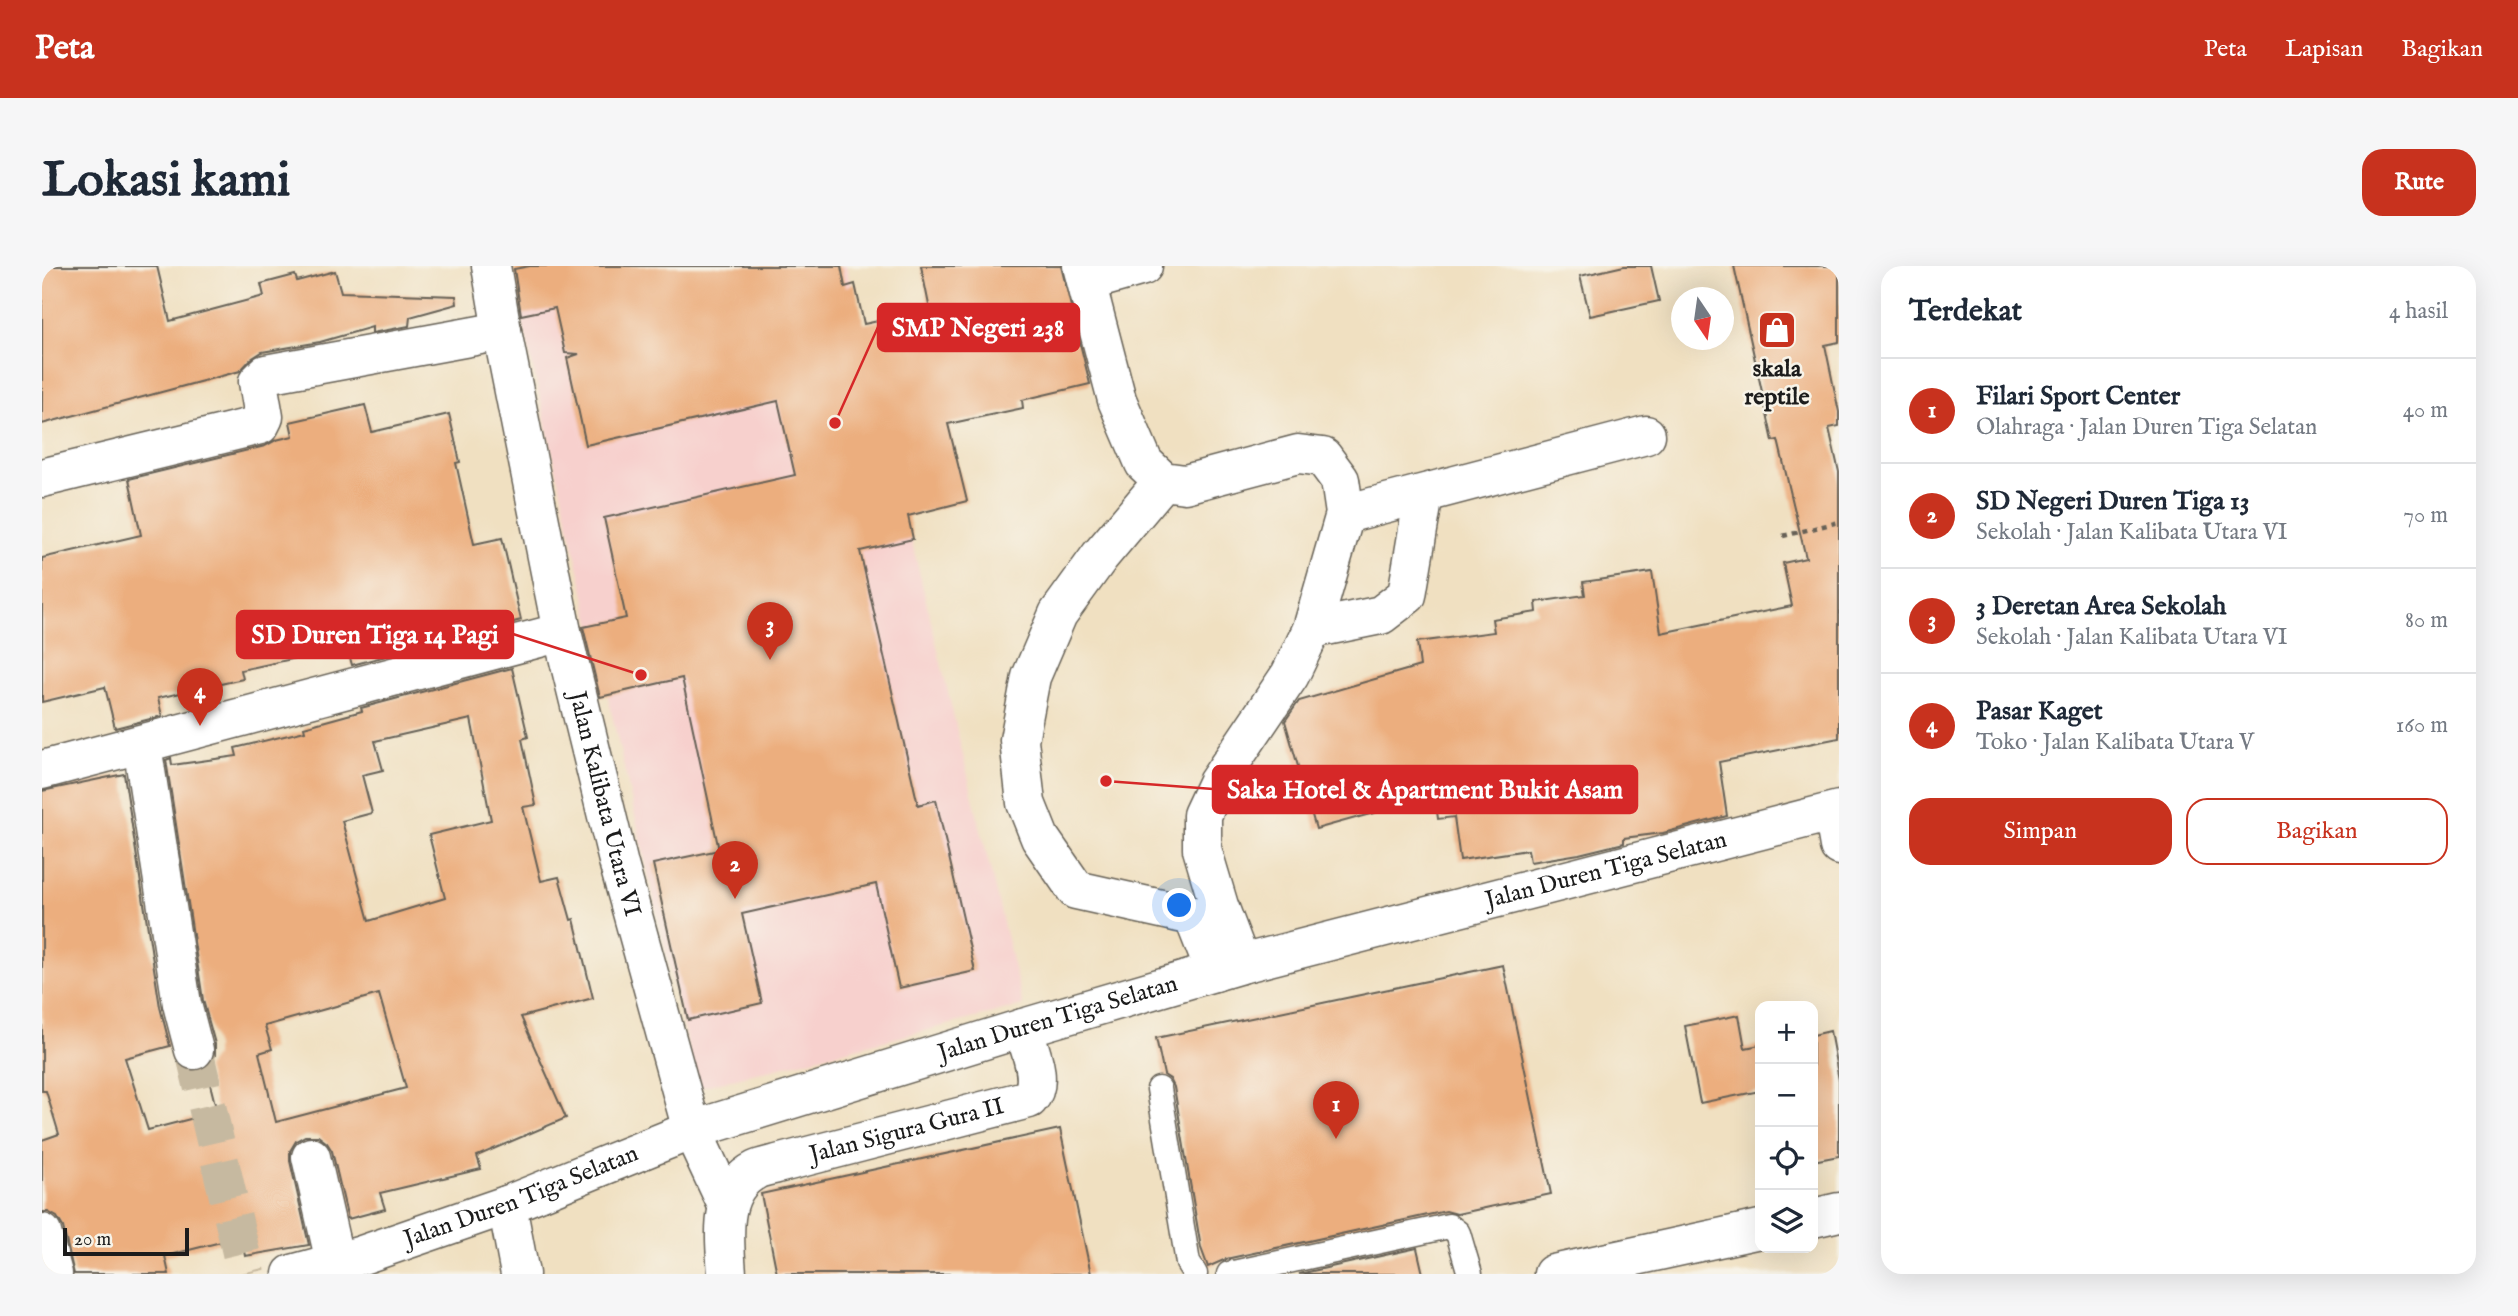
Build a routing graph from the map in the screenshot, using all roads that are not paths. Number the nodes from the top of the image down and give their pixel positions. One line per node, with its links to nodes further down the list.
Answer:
1 (491, 266): 4 (street, Jalan Kalibata Utara VI)
2 (1143, 266): 3 (street)
3 (1085, 274): 7 (street)
4 (502, 331): 6 (street); 11 (street, Jalan Kalibata Utara VI)
5 (1646, 435): 8 (street)
6 (42, 478)
7 (1163, 481): 9 (street); 16 (street)
8 (1424, 494): 9 (street); 10 (street)
9 (1345, 514): 10 (street)
10 (1312, 629): 15 (street)
11 (562, 632): 12 (street); 21 (street, Jalan Kalibata Utara VI)
12 (142, 745): 13 (street); 19 (street)
13 (42, 770)
14 (1837, 823): 17 (street, Jalan Duren Tiga Selatan)
15 (1216, 893): 16 (street); 17 (street)
16 (1165, 910): 17 (street)
17 (1228, 968): 18 (street, Jalan Duren Tiga Selatan)
18 (1023, 1028): 21 (street, Jalan Duren Tiga Selatan); 24 (street, Jalan Sigura Gura II)
19 (194, 1050)
20 (1158, 1089): 34 (lane)
21 (692, 1130): 23 (street, Jalan Duren Tiga Selatan); 24 (street)
22 (311, 1157): 29 (street)
23 (507, 1205): 29 (street, Jalan Duren Tiga Selatan); 32 (street)
24 (727, 1205): 33 (street)
25 (1839, 1212): 26 (street)
26 (1818, 1217)
27 (1755, 1230): 37 (street)
28 (42, 1233): 30 (street)
29 (335, 1262): 31 (street, Jalan Duren Tiga Selatan)
30 (53, 1274)
31 (292, 1274)
32 (520, 1274)
33 (727, 1274)
34 (1195, 1274)
35 (1229, 1274): 36 (lane)
36 (1469, 1274)
37 (1553, 1274)

